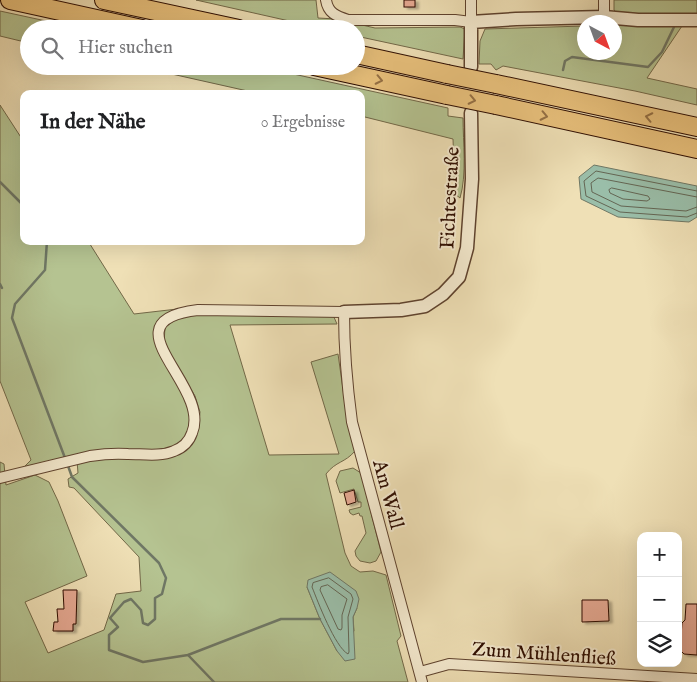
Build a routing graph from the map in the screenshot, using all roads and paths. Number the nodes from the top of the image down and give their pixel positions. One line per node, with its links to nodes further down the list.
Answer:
1 (10, 0): 9 (highway)
2 (104, 0): 10 (highway)
3 (326, 0): 12 (street)
4 (471, 0): 12 (street)
5 (604, 0): 6 (street)
6 (604, 15)
7 (577, 18): 12 (street)
8 (622, 19): 11 (street)
9 (101, 20)
10 (197, 20)
11 (697, 20)
12 (471, 22): 14 (street)
13 (365, 56): 17 (highway, one-way to 13, bridge)
14 (471, 67)
15 (355, 75): 18 (highway, one-way to 18, bridge)
16 (471, 114): 19 (street, Fichtestraße)
17 (697, 127)
18 (697, 148)
19 (344, 312): 20 (street); 21 (street, Am Wall)
20 (0, 478)
21 (421, 677): 22 (street, Zum Mühlenfließ)
22 (697, 679)

